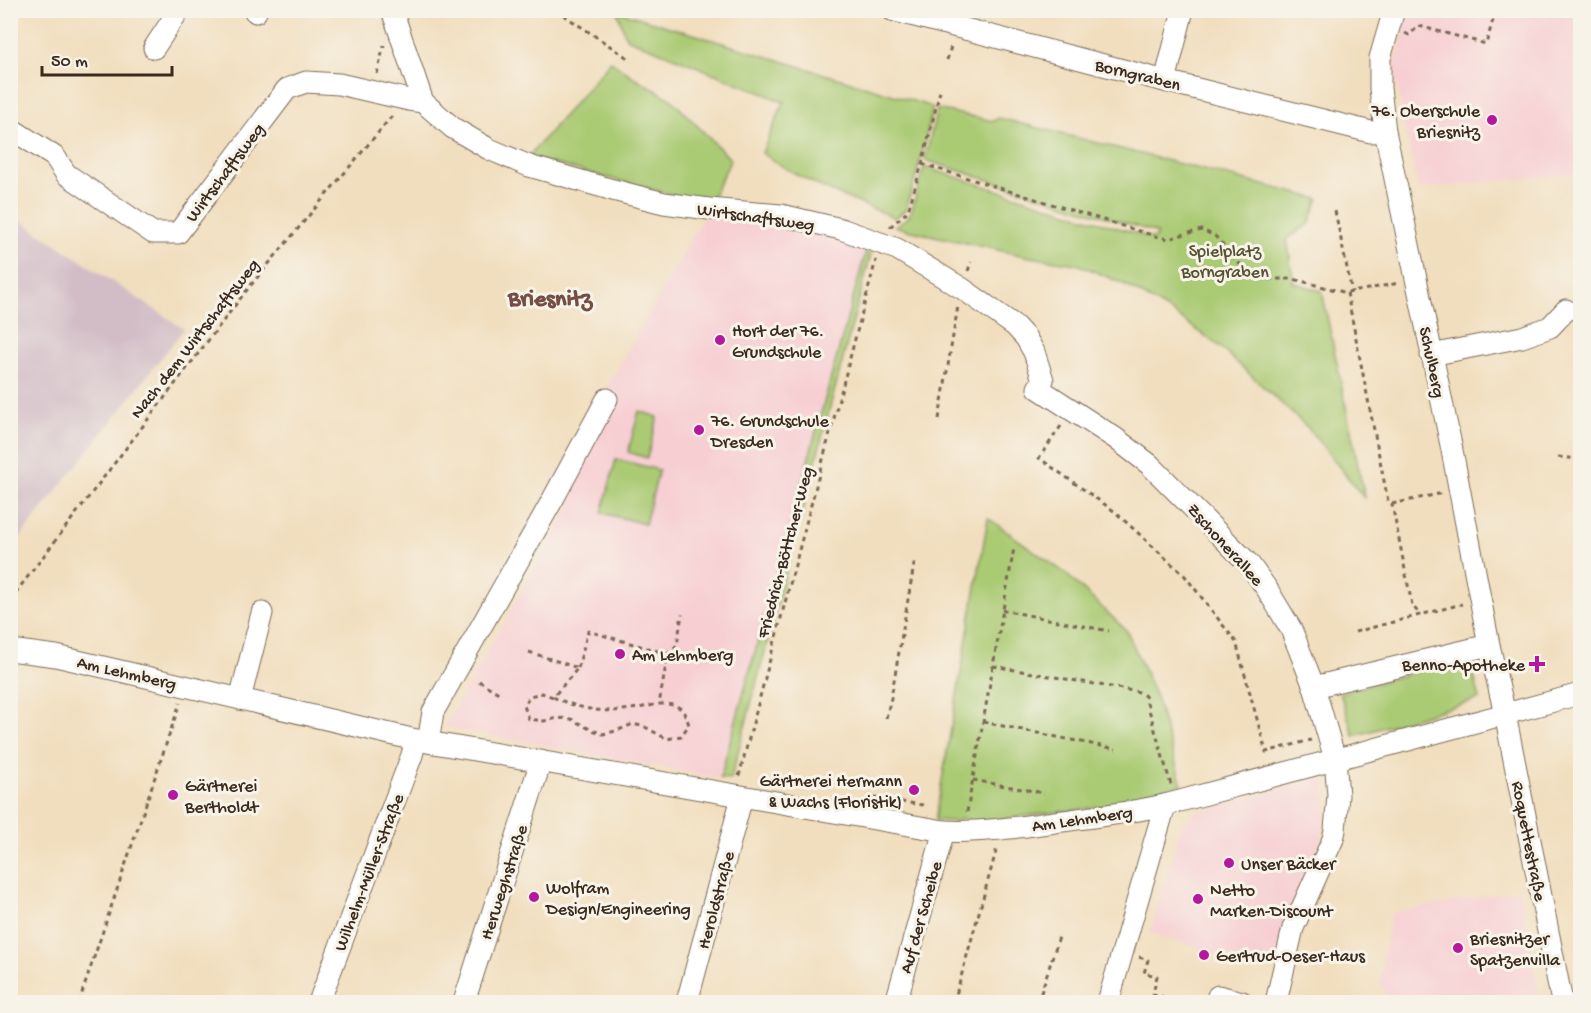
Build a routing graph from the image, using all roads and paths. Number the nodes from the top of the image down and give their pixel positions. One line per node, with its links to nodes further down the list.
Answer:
1 (179, 10): 10 (street)
2 (392, 10): 15 (street)
3 (556, 10): 11 (path)
4 (892, 10): 7 (street, Borngraben)
5 (1183, 10): 12 (street)
6 (1496, 10): 8 (path)
7 (959, 19): 12 (street, Borngraben)
8 (1391, 20): 17 (street, Schulberg)
9 (384, 46): 13 (path)
10 (154, 48)
11 (628, 58)
12 (1165, 81): 17 (street, Borngraben)
13 (372, 91): 15 (street, Wirtschaftsweg); 16 (street, Wirtschaftsweg)
14 (940, 91): 18 (path)
15 (416, 101): 20 (street, Wirtschaftsweg); 38 (path, Nach dem Wirtschaftsweg)
16 (10, 128)
17 (1384, 131): 21 (street, Schulberg)
18 (922, 164): 20 (path); 23 (path)
19 (1335, 211): 22 (path)
20 (880, 243): 27 (street, Wirtschaftsweg); 70 (path, Friedrich-Böttcher-Weg)
21 (1416, 280): 22 (path); 26 (street, Schulberg)
22 (1352, 292): 23 (path)
23 (1347, 293): 34 (path)
24 (958, 306): 30 (path)
25 (1566, 310): 26 (street)
26 (1431, 355): 33 (street, Schulberg)
27 (1038, 388): 29 (street, Zschonerallee)
28 (607, 399): 63 (street, Wilhelm-Müller-Straße)
29 (1073, 410): 53 (street, Zschonerallee); 62 (path)
30 (939, 419)
31 (1558, 457): 32 (path)
32 (1581, 459)
33 (1460, 489): 34 (path); 37 (street, Schulberg)
34 (1392, 504): 42 (path)
35 (1014, 548): 39 (path)
36 (915, 559): 60 (path)
37 (1481, 599): 42 (path); 45 (street, Schulberg)
38 (10, 600)
39 (1002, 610): 43 (path); 49 (path)
40 (262, 613): 57 (street)
41 (682, 614): 48 (path)
42 (1420, 615): 44 (path)
43 (1109, 631)
44 (1355, 632)
45 (1489, 645): 53 (street); 59 (street, Schulberg)
46 (10, 650): 52 (street, Am Lehmberg)
47 (530, 652): 50 (path)
48 (668, 654): 50 (path); 58 (path)
49 (993, 666): 61 (path); 69 (path)
50 (578, 668): 56 (path)
51 (479, 681): 54 (path)
52 (186, 686): 57 (street, Am Lehmberg); 79 (path)
53 (1314, 687): 62 (street, Zschonerallee)
54 (502, 694)
55 (1581, 694): 59 (street, Am Lehmberg)
56 (553, 697): 58 (path); 58 (path)
57 (240, 699): 63 (street, Am Lehmberg)
58 (659, 704)
59 (1505, 714): 65 (street, Am Lehmberg); 90 (street, Roquettestraße)
60 (886, 718)
61 (983, 722): 64 (path); 67 (path)
62 (1328, 736): 65 (street, Zschonerallee)
63 (422, 741): 66 (street, Am Lehmberg); 80 (street, Wilhelm-Müller-Straße)
64 (1116, 749)
65 (1335, 759): 69 (street, Am Lehmberg); 89 (street, Zschonerallee)
66 (541, 761): 70 (street, Am Lehmberg); 81 (street, Herweghstraße)
67 (973, 780): 68 (path); 73 (path)
68 (1044, 793)
69 (1168, 796): 74 (street, Am Lehmberg); 86 (street)
70 (742, 797): 74 (street, Am Lehmberg); 82 (street, Heroldstraße)
71 (874, 798): 72 (path)
72 (923, 805)
73 (966, 819)
74 (944, 831): 83 (street, Auf der Scheibe)
75 (999, 840): 84 (path)
76 (1059, 937): 85 (path)
77 (1143, 958): 87 (path)
78 (1218, 996): 88 (street)
79 (79, 1002)
80 (319, 1002)
81 (464, 1002)
82 (687, 1002)
83 (896, 1002)
84 (954, 1002)
85 (1039, 1002)
86 (1108, 1002)
87 (1180, 1002)
88 (1242, 1002)
89 (1276, 1002)
90 (1562, 1002)

